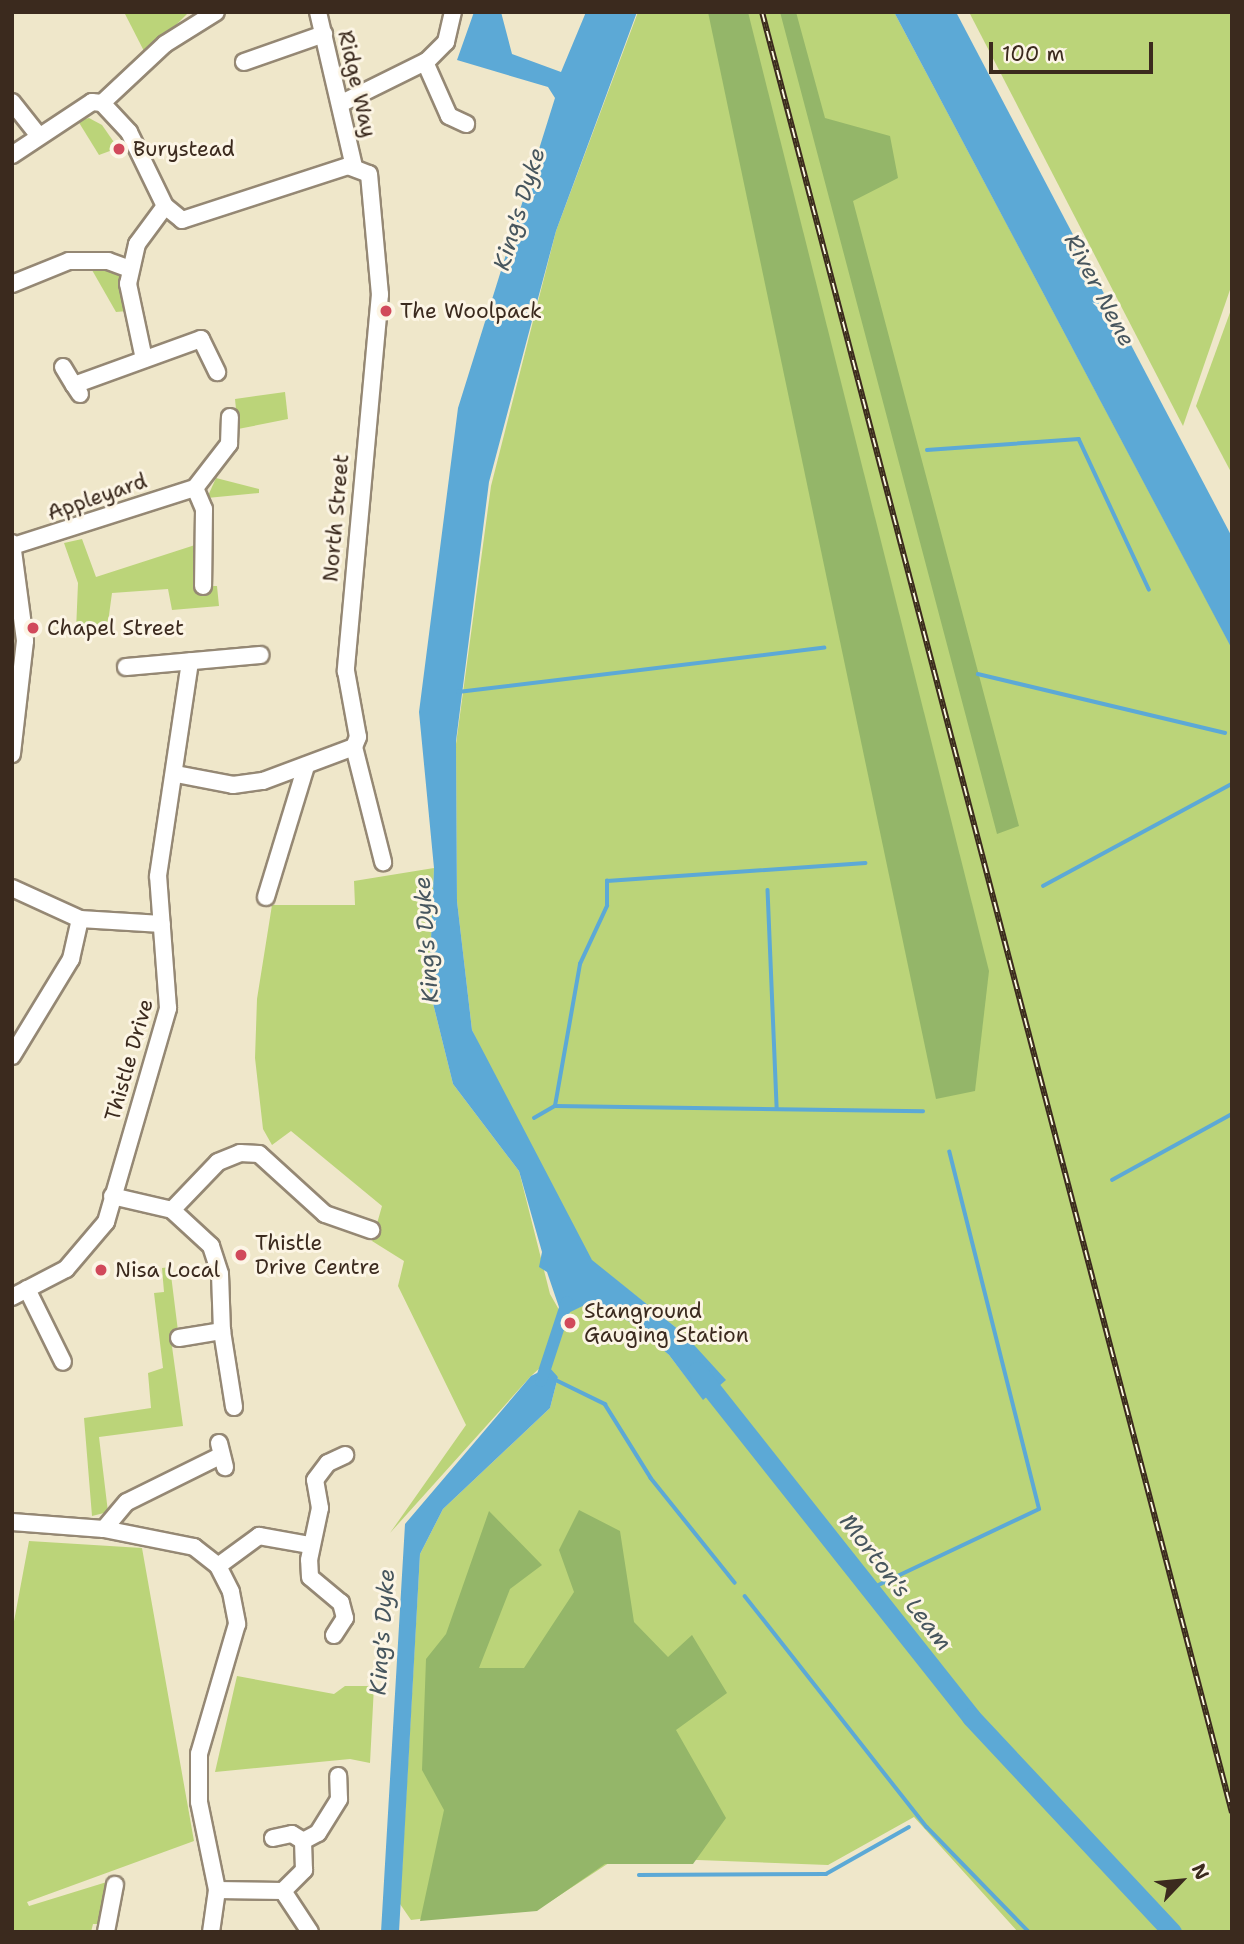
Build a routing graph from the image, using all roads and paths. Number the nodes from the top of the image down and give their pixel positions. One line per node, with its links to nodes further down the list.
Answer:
1 (216, 12): 9 (street)
2 (318, 12): 4 (street, Ridge Way)
3 (453, 12): 6 (street)
4 (324, 34): 5 (street); 8 (street, Ridge Way)
5 (244, 62)
6 (425, 62): 8 (street); 10 (street)
7 (12, 102): 11 (street)
8 (344, 102): 13 (street, Ridge Way)
9 (102, 103): 11 (street); 14 (street)
10 (466, 124)
11 (38, 136): 12 (street)
12 (12, 155)
13 (354, 167): 14 (street); 27 (street, North Street)
14 (165, 206): 15 (street)
15 (130, 269): 16 (street); 17 (street)
16 (12, 284)
17 (144, 359): 18 (street); 19 (street)
18 (63, 367)
19 (217, 372)
20 (230, 417): 21 (street)
21 (195, 488): 22 (street, Appleyard); 23 (street)
22 (13, 545): 28 (street)
23 (203, 586)
24 (260, 655): 25 (street)
25 (190, 661): 26 (street); 30 (street, Thistle Drive)
26 (125, 667)
27 (354, 747): 29 (street); 31 (street, North Street)
28 (12, 754)
29 (306, 766): 30 (street); 33 (street)
30 (176, 774): 35 (street, Thistle Drive)
31 (383, 862)
32 (12, 888): 34 (street)
33 (266, 897)
34 (80, 919): 35 (street); 36 (street)
35 (162, 924): 37 (street, Thistle Drive)
36 (12, 1056)
37 (112, 1196): 38 (street); 40 (street, Thistle Drive)
38 (172, 1210): 39 (street); 41 (street)
39 (371, 1230)
40 (20, 1293): 43 (street)
41 (222, 1331): 42 (street); 44 (street)
42 (179, 1338)
43 (63, 1362)
44 (234, 1407)
45 (345, 1455): 49 (street)
46 (221, 1456): 48 (street)
47 (12, 1522): 48 (street)
48 (104, 1529): 50 (street)
49 (310, 1545): 50 (street); 51 (street)
50 (218, 1566): 56 (street)
51 (334, 1635)
52 (338, 1776): 54 (street)
53 (273, 1838): 54 (street)
54 (303, 1841): 57 (street)
55 (115, 1885): 58 (street)
56 (217, 1890): 57 (street); 59 (street)
57 (283, 1891): 60 (street)
58 (106, 1932)
59 (211, 1932)
60 (310, 1932)

